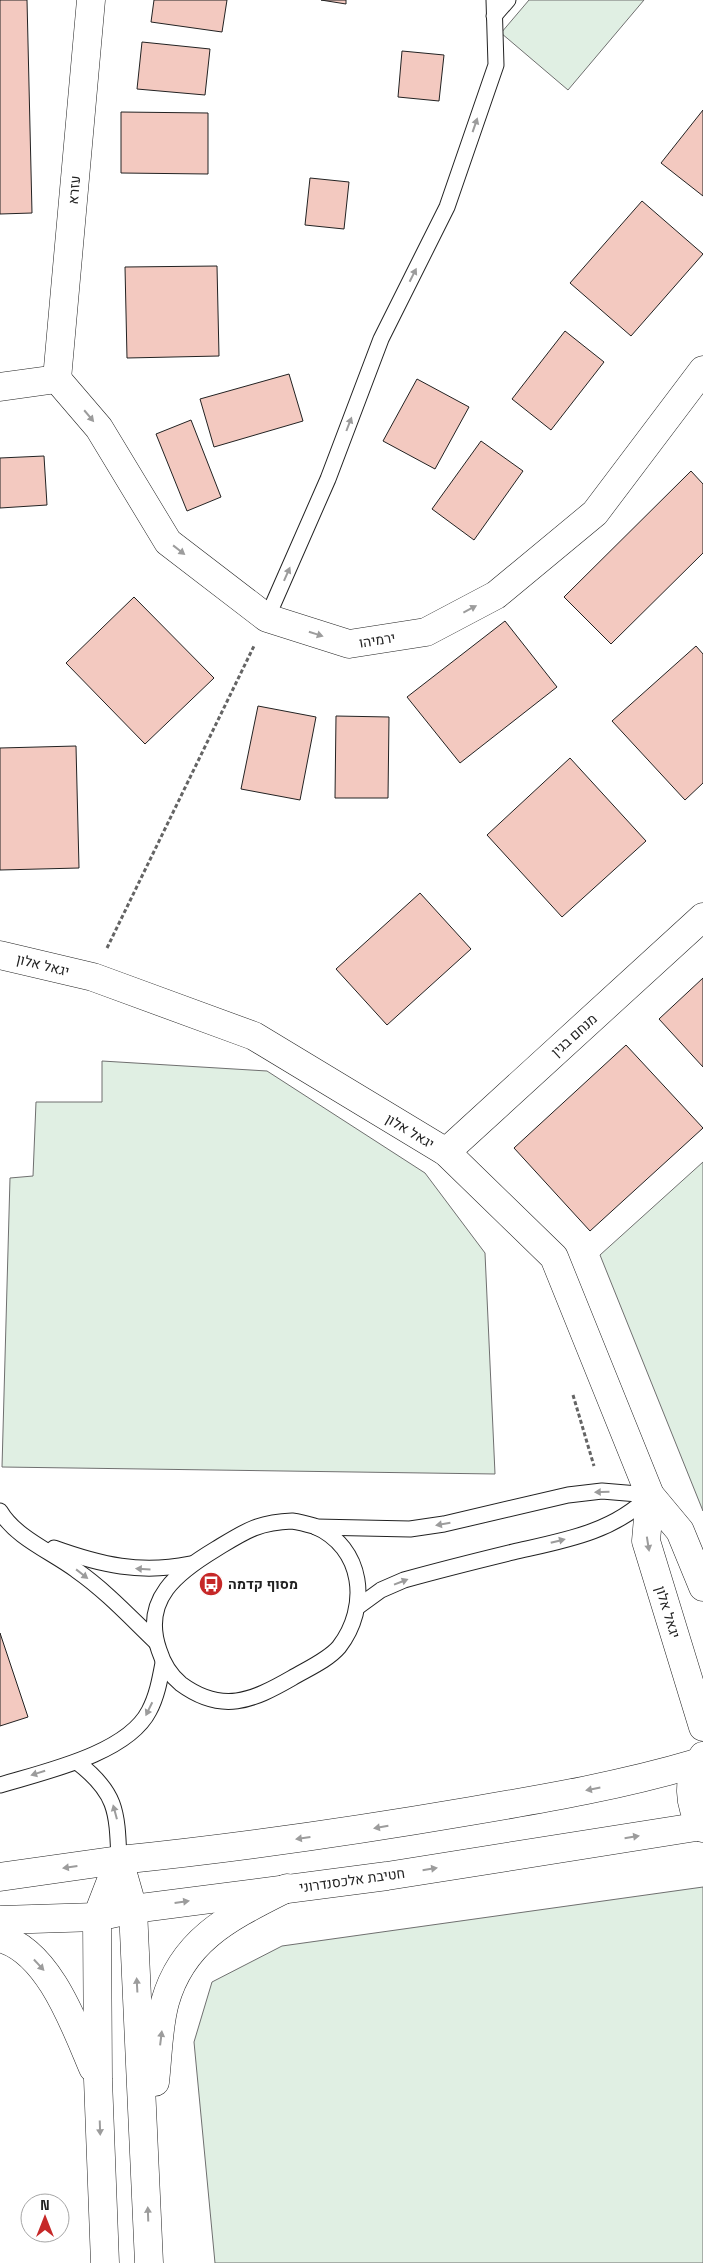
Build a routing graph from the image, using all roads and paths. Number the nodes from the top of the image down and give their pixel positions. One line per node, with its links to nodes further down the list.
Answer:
1 (91, 0): 6 (main road, עזרא)
2 (494, 0): 4 (lane)
3 (508, 0): 4 (lane)
4 (494, 16): 8 (lane, one-way to 4)
5 (703, 370): 8 (main road, ירמיהו, one-way to 5)
6 (57, 379): 7 (main road); 8 (main road, ירמיהו, one-way to 8)
7 (0, 386)
8 (267, 618): 11 (path)
9 (703, 917): 12 (main road, מנחם בגין)
10 (0, 955): 11 (main road, יגאל אלון)
11 (93, 977): 12 (main road, יגאל אלון)
12 (446, 1152): 15 (main road, יגאל אלון)
13 (571, 1386): 14 (path)
14 (602, 1491): 15 (lane); 17 (lane, one-way to 17)
15 (650, 1495): 20 (main road, יגאל אלון); 21 (lane, one-way to 15); 24 (main road, יגאל אלון, one-way to 24)
16 (0, 1512): 18 (lane)
17 (315, 1527): 19 (lane); 21 (lane)
18 (27, 1538): 19 (lane, one-way to 18); 22 (lane, one-way to 22)
19 (191, 1564): 22 (lane)
20 (703, 1587)
21 (359, 1606): 23 (lane)
22 (156, 1642): 23 (lane)
23 (163, 1663): 26 (lane, one-way to 26)
24 (703, 1727)
25 (700, 1759): 28 (main road); 29 (main road, one-way to 29)
26 (76, 1762): 27 (lane, one-way to 27); 29 (lane, one-way to 26)
27 (0, 1785)
28 (702, 1827): 31 (main road, חטיבת אלכסנדרוני, one-way to 28)
29 (119, 1860): 30 (main road, one-way to 30); 32 (main road); 33 (main road)
30 (0, 1877)
31 (287, 1888): 32 (main road, חטיבת אלכסנדרוני, one-way to 31); 37 (main road, one-way to 31)
32 (133, 1909): 33 (main road, חטיבת אלכסנדרוני); 37 (main road, one-way to 32)
33 (97, 1916): 34 (main road, חטיבת אלכסנדרוני); 36 (main road)
34 (0, 1920)
35 (0, 1938): 36 (main road, one-way to 36)
36 (98, 2079): 38 (main road, one-way to 38)
37 (146, 2156): 39 (main road, one-way to 37)
38 (105, 2263)
39 (149, 2263)

